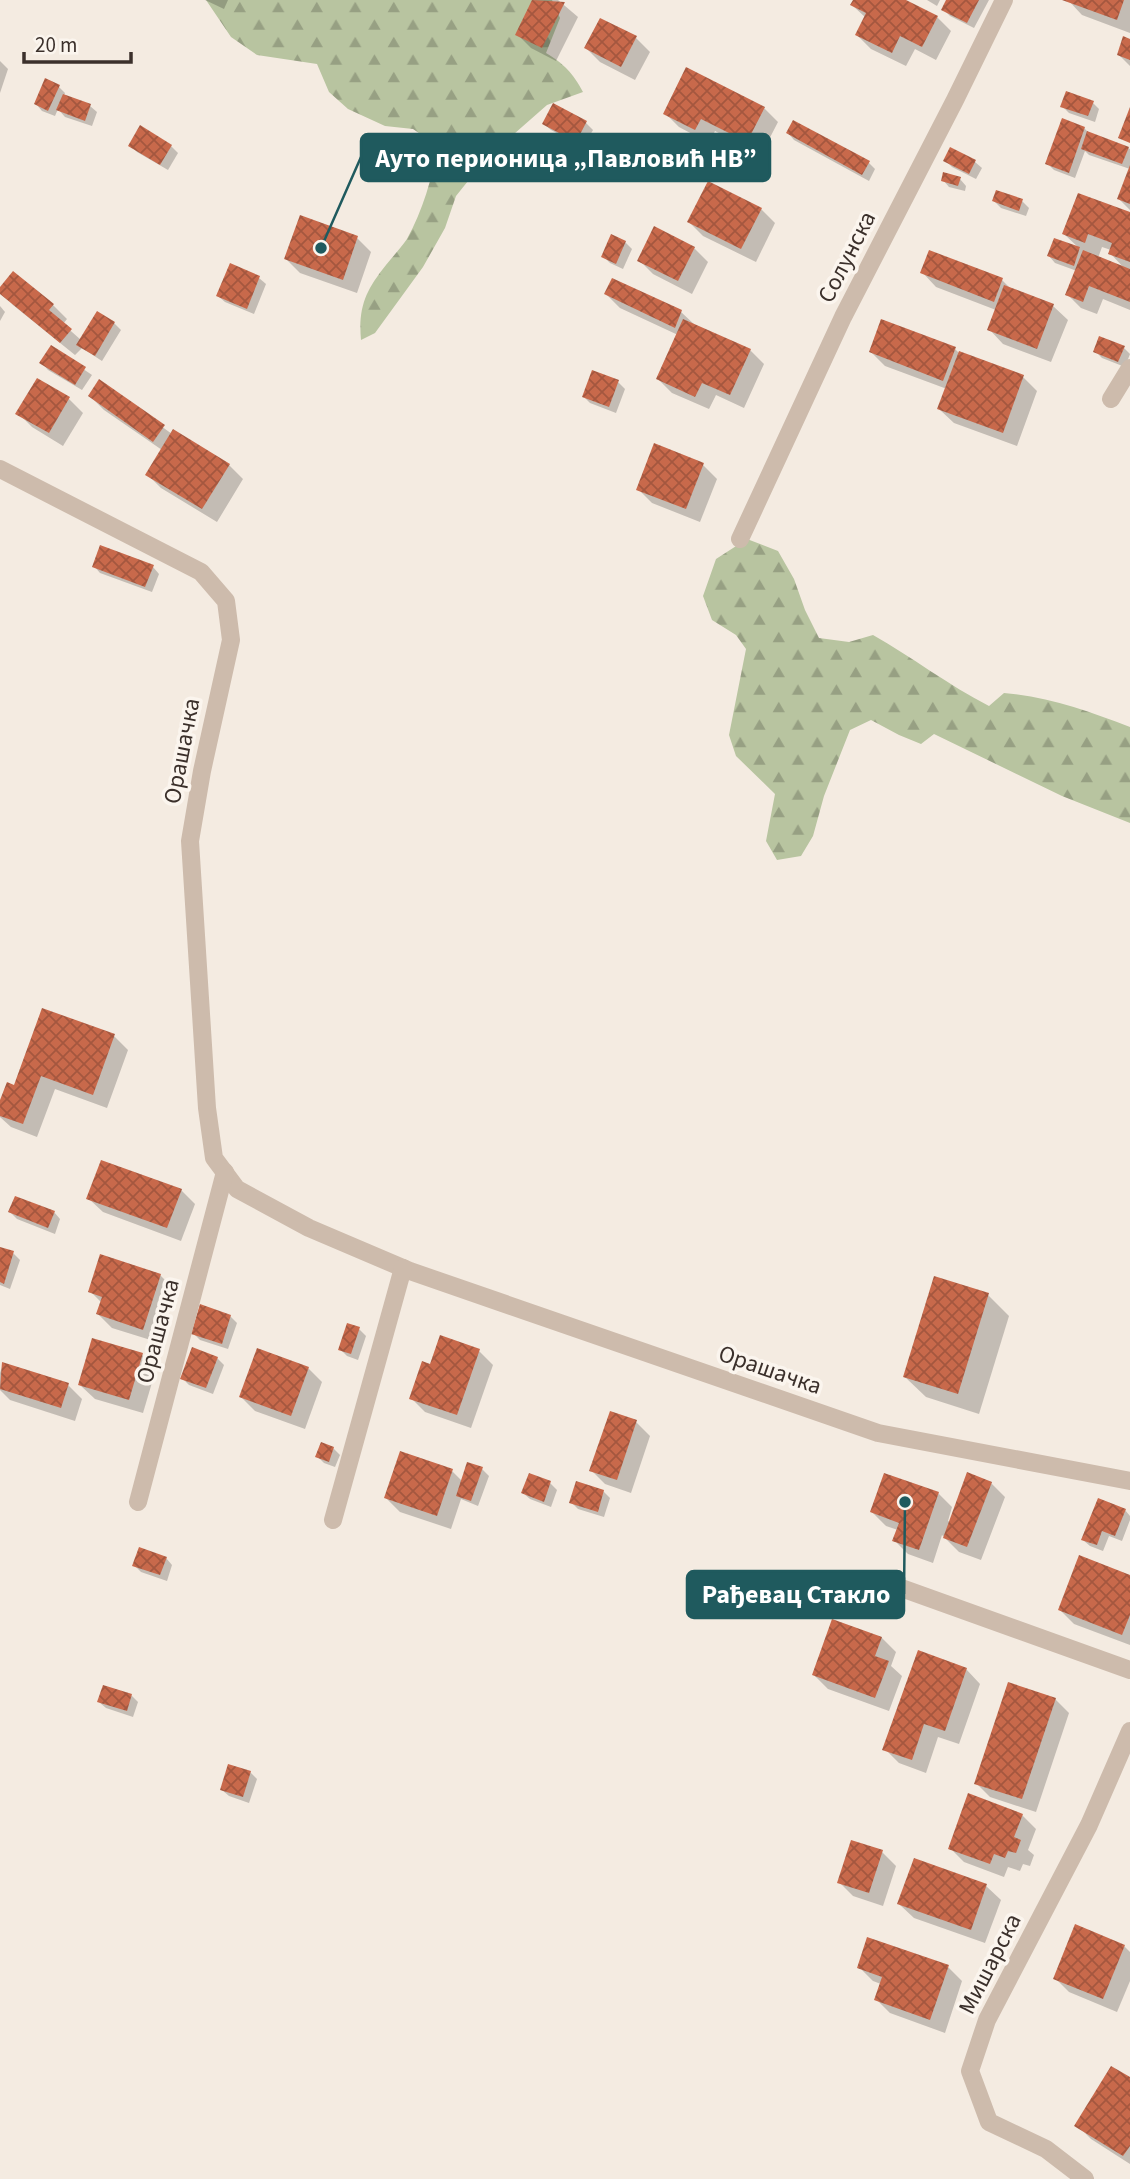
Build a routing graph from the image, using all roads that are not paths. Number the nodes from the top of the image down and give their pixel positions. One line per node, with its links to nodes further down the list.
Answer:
1 (1004, 0): 5 (street, Солунска)
2 (1130, 368): 3 (street)
3 (1111, 399)
4 (0, 469): 6 (street, Орашачка)
5 (740, 539)
6 (225, 1172): 7 (street, Орашачка); 9 (street, Орашачка)
7 (403, 1268): 8 (street, Орашачка); 10 (street)
8 (1130, 1481)
9 (138, 1502)
10 (332, 1520)
11 (879, 1580): 12 (street)
12 (1130, 1670)
13 (1130, 1731): 14 (street, Мишарска)
14 (1085, 2179)

